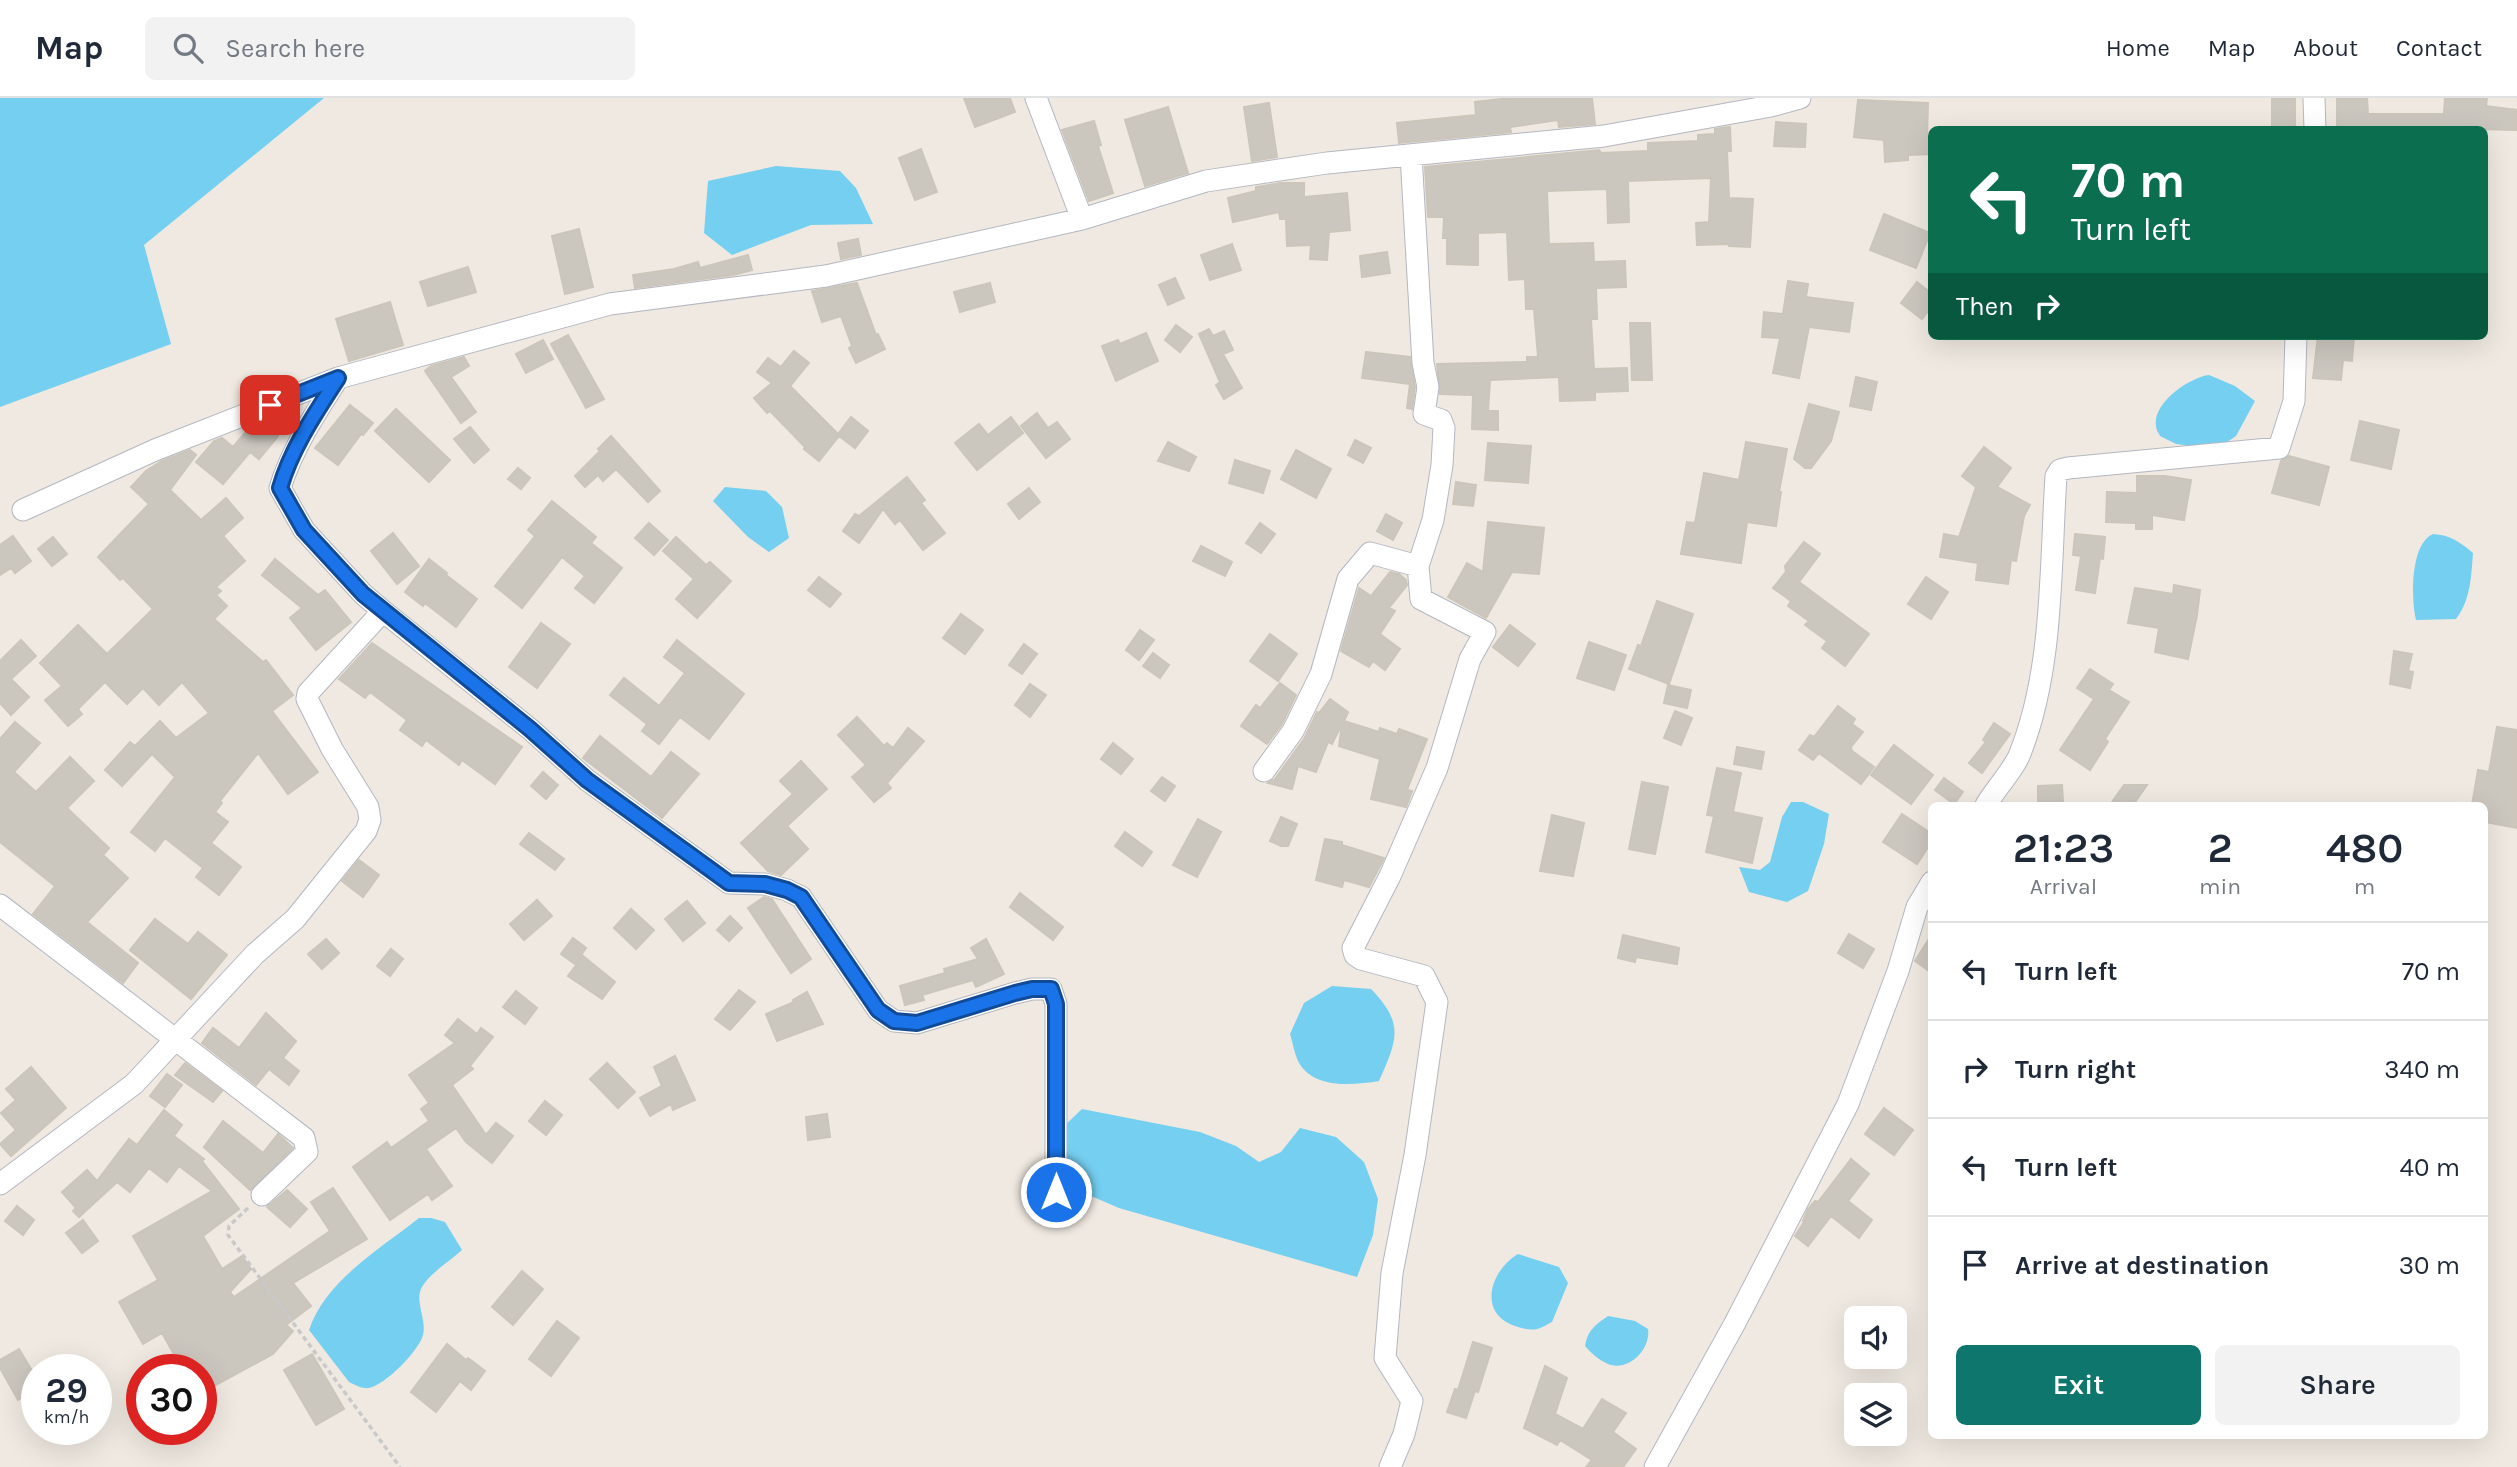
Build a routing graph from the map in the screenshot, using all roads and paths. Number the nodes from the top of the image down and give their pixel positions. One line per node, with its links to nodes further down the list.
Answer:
1 (1036, 98): 6 (street)
2 (1800, 98): 5 (street)
3 (2314, 98): 4 (street)
4 (2315, 126)
5 (1411, 155): 6 (street); 10 (street)
6 (1082, 219): 8 (street)
7 (2296, 340): 13 (street)
8 (338, 378): 9 (street); 11 (street)
9 (23, 510)
10 (1418, 566): 12 (street); 21 (street)
11 (383, 611): 16 (street); 18 (street)
12 (1264, 771)
13 (1988, 802)
14 (1928, 889): 22 (street)
15 (0, 905): 16 (street)
16 (177, 1040): 17 (street); 19 (street)
17 (0, 1184)
18 (1056, 1192)
19 (262, 1195): 20 (path)
20 (400, 1467)
21 (1390, 1467)
22 (1654, 1467)

